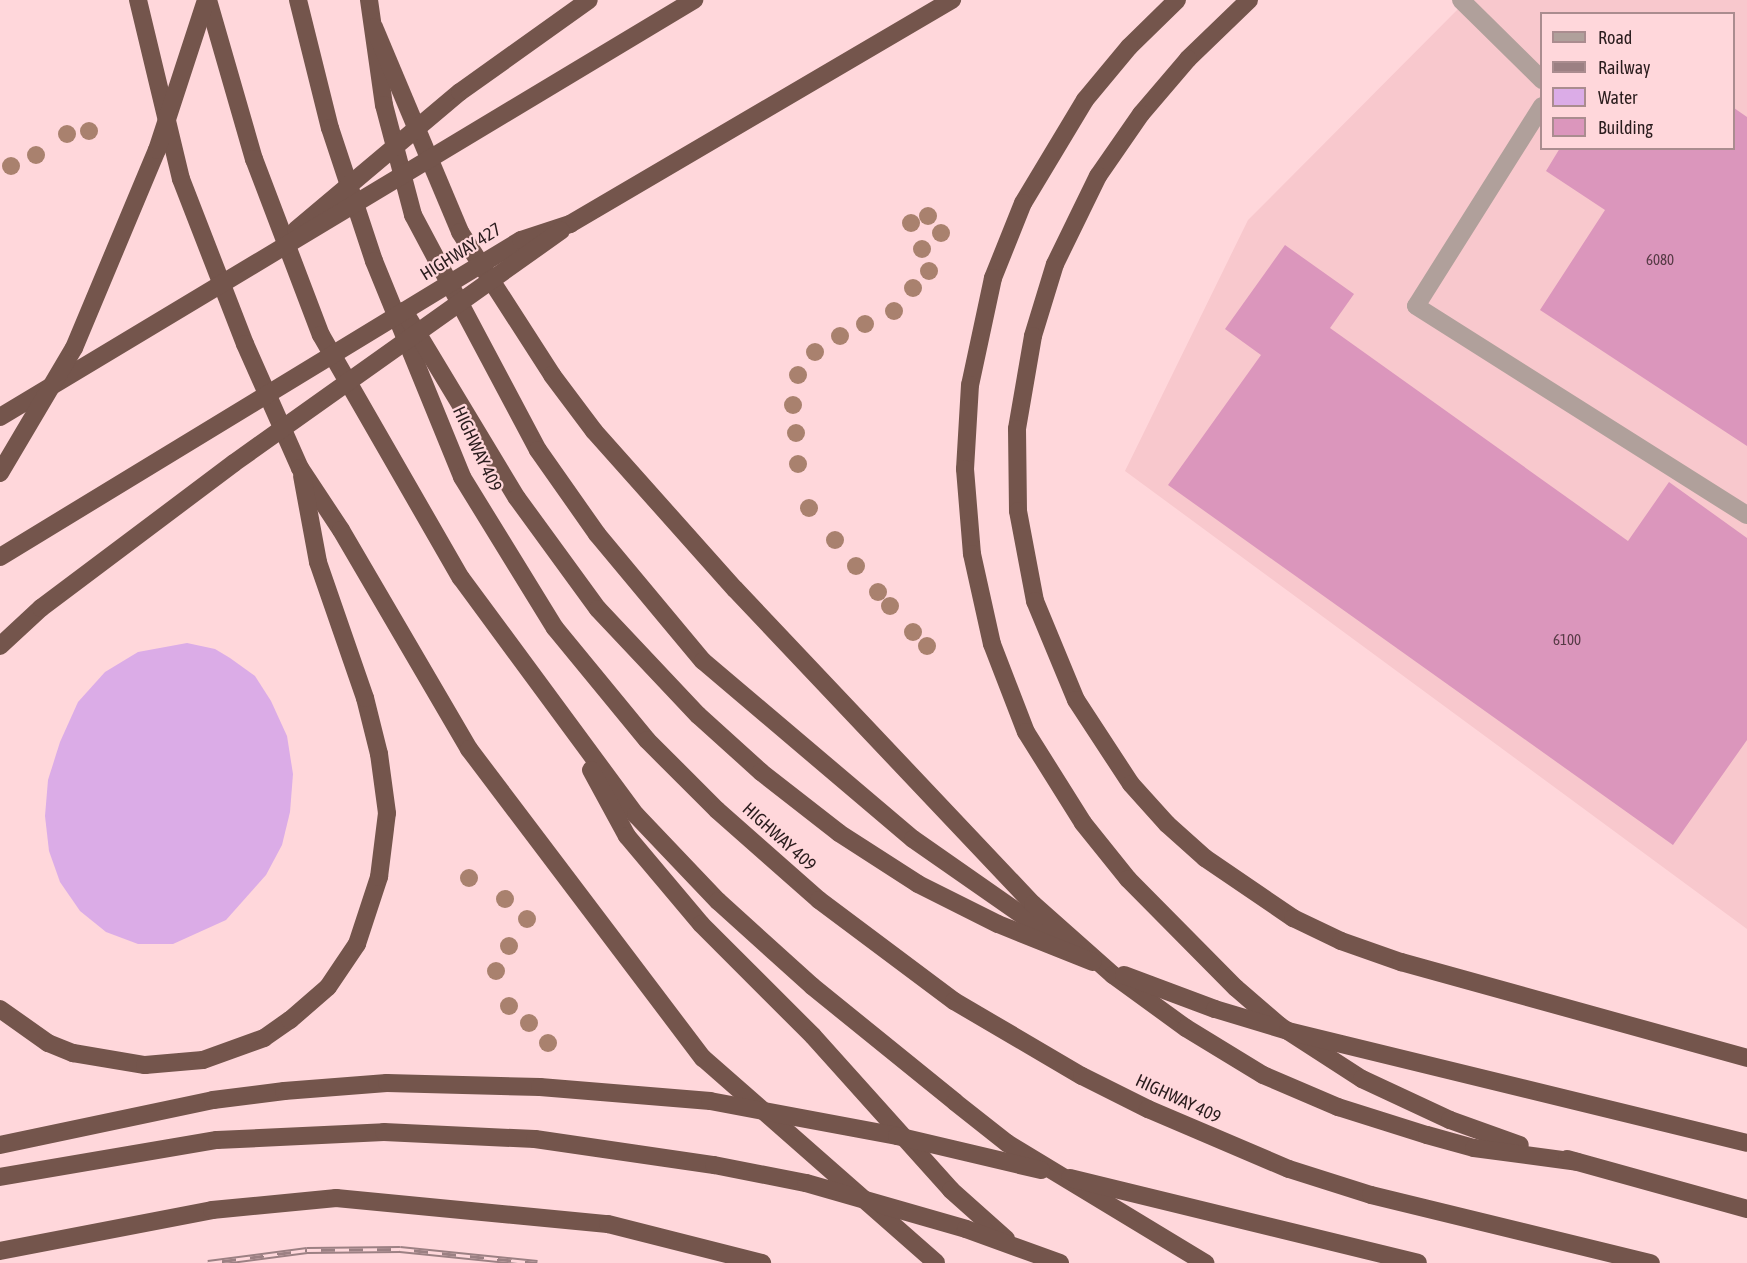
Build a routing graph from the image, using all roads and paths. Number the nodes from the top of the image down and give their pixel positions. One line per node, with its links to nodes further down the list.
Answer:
1 (138, 0): 18 (highway)
2 (207, 0): 19 (highway); 23 (highway)
3 (298, 0): 15 (highway, HIGHWAY 409)
4 (369, 0): 11 (highway)
5 (589, 0): 16 (highway)
6 (694, 0): 16 (highway)
7 (952, 0): 14 (highway, HIGHWAY 427)
8 (1177, 0): 29 (highway)
9 (1249, 0): 26 (highway)
10 (1461, 0): 12 (lane)
11 (374, 27): 24 (highway); 29 (highway)
12 (1540, 78)
13 (1540, 109): 20 (lane)
14 (570, 224): 21 (highway, HIGHWAY 427); 22 (highway)
15 (374, 261): 24 (highway); 39 (highway, HIGHWAY 409)
16 (251, 268): 17 (highway)
17 (0, 417)
18 (300, 468): 25 (highway); 34 (highway)
19 (0, 473)
20 (1747, 515)
21 (0, 558)
22 (0, 646)
23 (565, 724): 35 (highway); 37 (highway)
24 (1118, 972): 27 (highway)
25 (0, 1010)
26 (1747, 1058)
27 (1747, 1143)
28 (0, 1144): 38 (highway)
29 (1577, 1162): 31 (highway)
30 (0, 1177): 36 (highway)
31 (1747, 1209)
32 (0, 1251): 33 (highway)
33 (762, 1263)
34 (936, 1263)
35 (1032, 1263)
36 (1060, 1263)
37 (1205, 1263)
38 (1418, 1263)
39 (1651, 1263)

